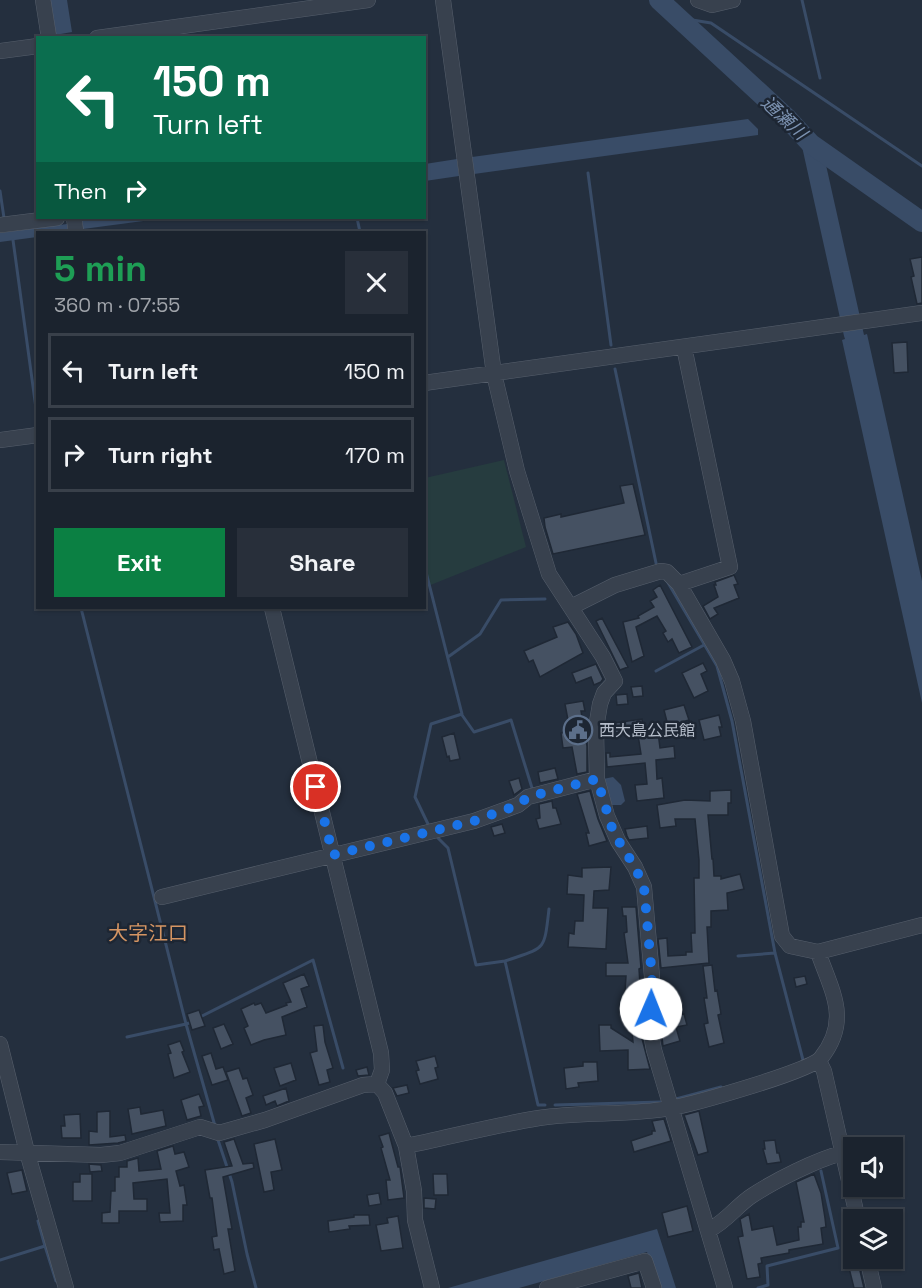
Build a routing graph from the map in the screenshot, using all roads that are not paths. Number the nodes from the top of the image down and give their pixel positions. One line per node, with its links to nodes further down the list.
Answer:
1 (43, 0): 6 (street)
2 (368, 0): 7 (street)
3 (443, 0): 14 (street)
4 (698, 0): 5 (street)
5 (733, 0)
6 (49, 36)
7 (111, 36)
8 (36, 46): 9 (street)
9 (0, 51)
10 (49, 219): 11 (street)
11 (0, 225)
12 (922, 313): 13 (street)
13 (684, 347): 14 (street); 18 (street)
14 (494, 374): 15 (street); 19 (street)
15 (426, 383)
16 (36, 435): 17 (street)
17 (0, 440)
18 (679, 584): 19 (street); 25 (street)
19 (571, 607): 21 (street)
20 (272, 609): 22 (street)
21 (597, 779): 22 (street); 29 (street)
22 (333, 855): 23 (street); 28 (street)
23 (162, 897)
24 (922, 925): 25 (street)
25 (818, 952): 27 (street)
26 (0, 1044): 32 (street)
27 (819, 1061): 29 (street); 33 (street)
28 (377, 1084): 30 (street); 32 (street)
29 (670, 1108): 30 (street); 35 (street)
30 (406, 1146): 38 (street)
31 (0, 1152): 32 (street)
32 (27, 1152): 37 (street)
33 (842, 1153): 34 (street); 35 (street)
34 (855, 1209)
35 (709, 1230): 41 (street)
36 (870, 1269): 42 (street)
37 (66, 1288)
38 (431, 1288)
39 (547, 1288): 40 (street)
40 (654, 1288)
41 (725, 1288)
42 (874, 1288)

